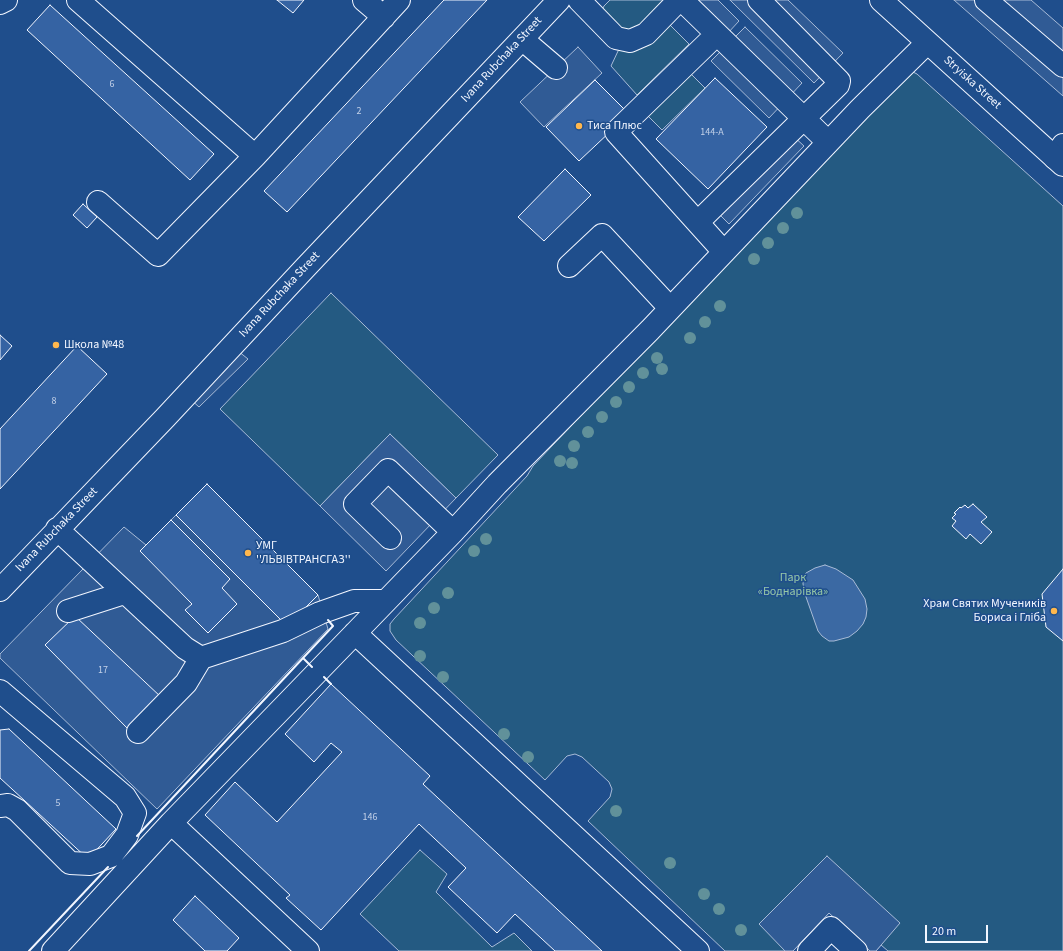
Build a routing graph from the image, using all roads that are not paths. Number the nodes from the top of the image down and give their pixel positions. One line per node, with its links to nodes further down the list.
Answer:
1 (6, 0): 12 (street)
2 (78, 0): 21 (street)
3 (364, 0): 13 (street)
4 (398, 0): 13 (street)
5 (559, 0): 15 (street, Ivana Rubchaka Street)
6 (579, 0): 7 (street)
7 (679, 0)
8 (682, 0): 14 (street)
9 (759, 0): 19 (street)
10 (881, 0): 16 (street, Stryiska Street)
11 (986, 0): 17 (street)
12 (0, 3)
13 (384, 17): 21 (street)
14 (717, 34): 19 (street); 24 (street)
15 (522, 39): 18 (street); 28 (street, Ivana Rubchaka Street)
16 (927, 43): 20 (street); 22 (street, Stryiska Street)
17 (1063, 66)
18 (556, 68)
19 (803, 118): 20 (street); 24 (street)
20 (828, 142): 25 (street)
21 (255, 156): 23 (street)
22 (1060, 156)
23 (98, 202)
24 (698, 222): 25 (street)
25 (724, 252): 27 (street)
26 (569, 266): 27 (street)
27 (670, 308): 29 (street)
28 (57, 529): 31 (street, Ivana Rubchaka Street); 32 (street)
29 (452, 532): 30 (street); 33 (street)
30 (390, 538)
31 (0, 590)
32 (124, 593): 34 (street); 36 (street)
33 (386, 601): 35 (street); 36 (street)
34 (68, 611)
35 (355, 633): 40 (street); 43 (street)
36 (201, 658): 38 (street)
37 (0, 691): 39 (street)
38 (138, 732)
39 (0, 806)
40 (171, 823): 41 (street); 42 (street)
41 (53, 951)
42 (308, 951)
43 (698, 951)
44 (809, 951): 45 (street)
45 (856, 951)

